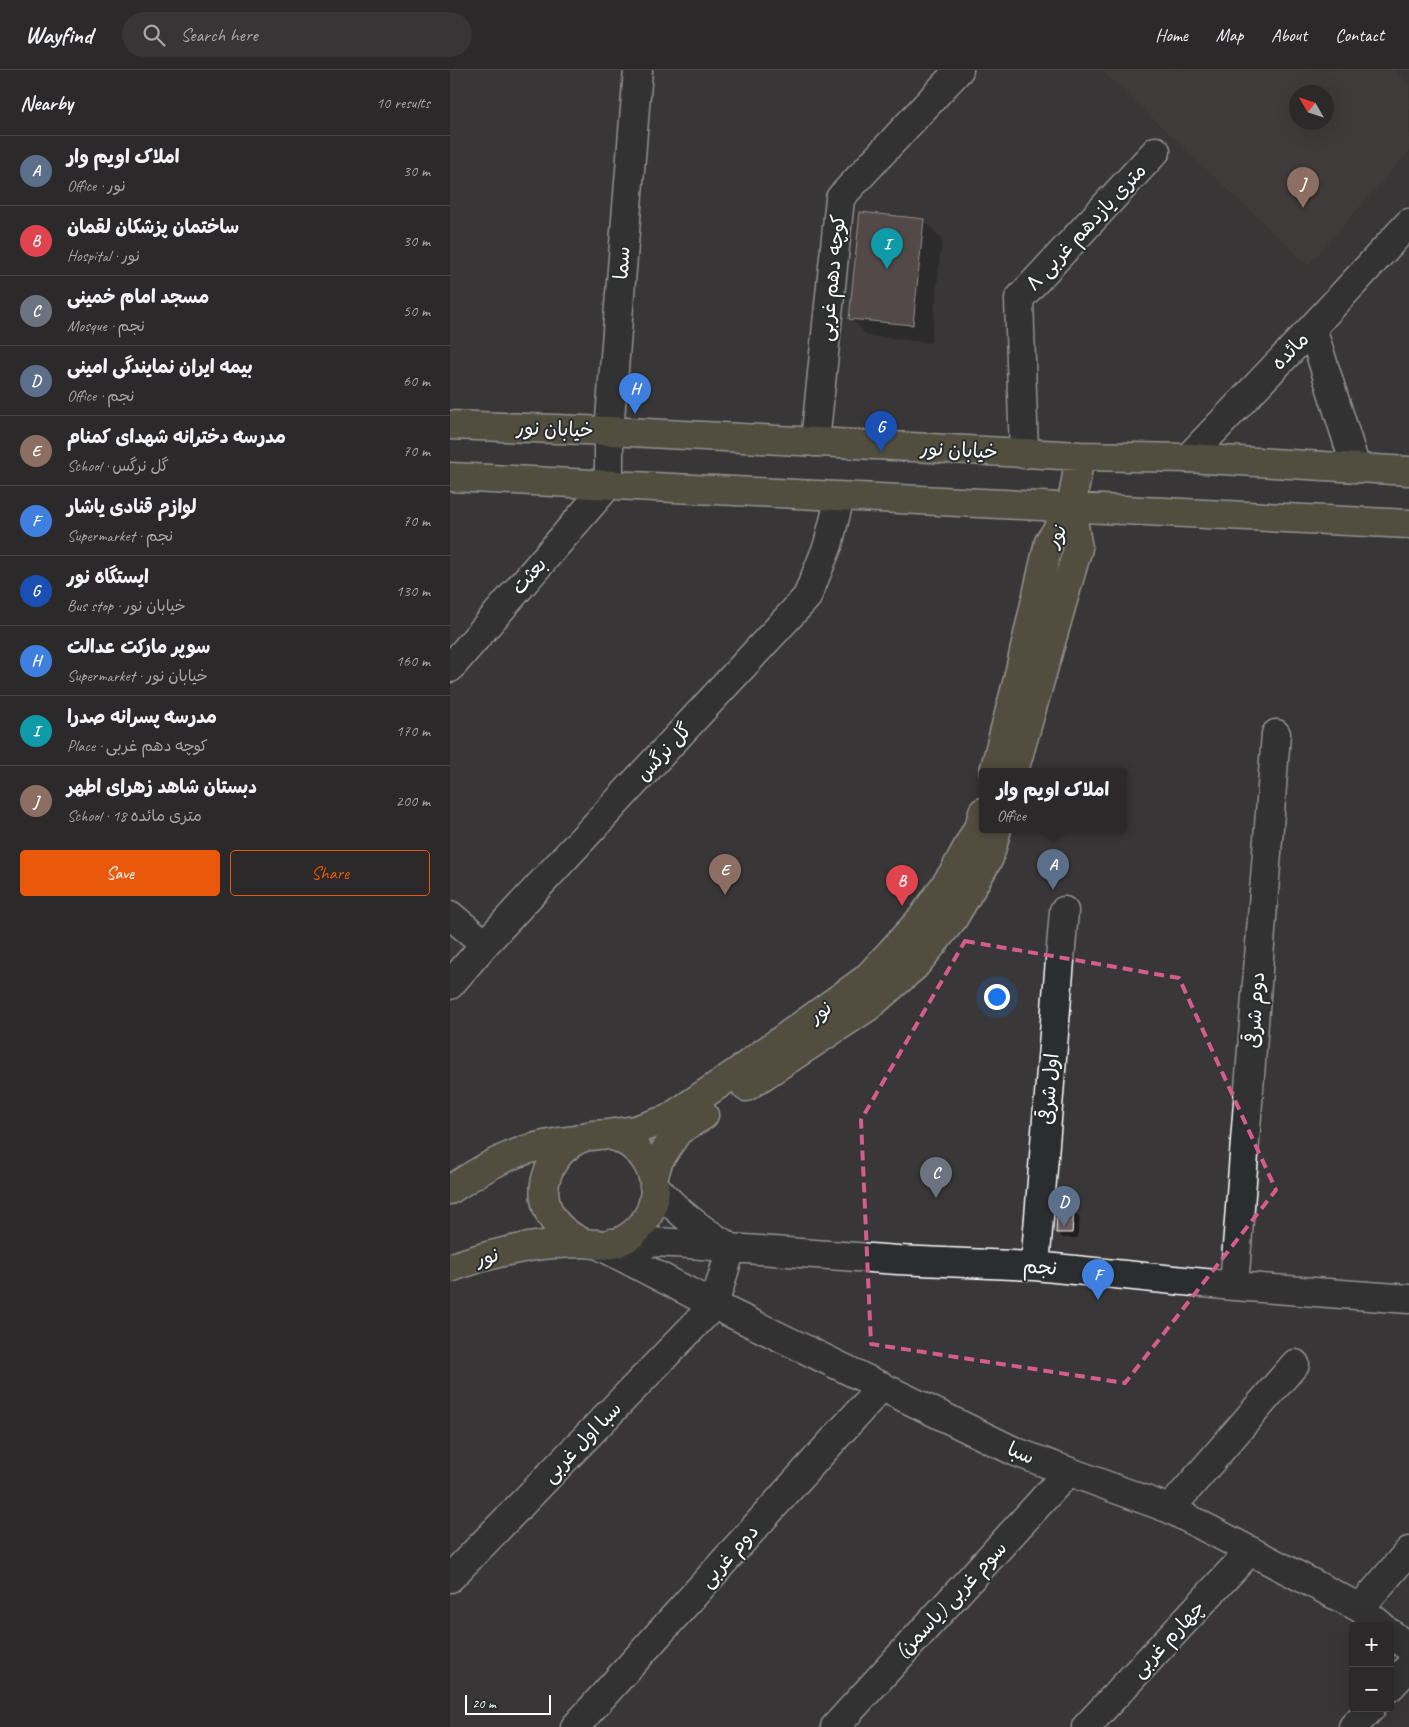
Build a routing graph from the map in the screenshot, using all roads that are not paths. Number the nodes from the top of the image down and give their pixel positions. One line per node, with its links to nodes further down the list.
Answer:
1 (655, 70): 3 (street)
2 (959, 70): 9 (street, کوچه دهم غربی)
3 (637, 83): 8 (street, سما)
4 (1156, 151): 10 (street, ۸ متری یازدهم غربی)
5 (1409, 223): 6 (street)
6 (1312, 328): 12 (street, مائده); 13 (street, مائده)
7 (450, 425): 8 (main road, خیابان نور)
8 (609, 431): 9 (main road, خیابان نور); 16 (street, سما)
9 (815, 442): 10 (main road, خیابان نور)
10 (1024, 454): 11 (main road, خیابان نور)
11 (1080, 456): 12 (main road, خیابان نور); 18 (main road)
12 (1188, 458): 13 (main road, خیابان نور)
13 (1356, 468): 14 (main road, خیابان نور)
14 (1409, 472)
15 (450, 477): 16 (main road)
16 (609, 484): 17 (main road); 20 (street, بعثت)
17 (840, 497): 18 (main road); 28 (street, گل نرگس)
18 (1071, 508): 19 (main road); 22 (main road, نور); 23 (main road, نور)
19 (1409, 524)
20 (450, 668)
21 (1276, 734): 37 (street, دوم شرقی)
22 (995, 768)
23 (1015, 768)
24 (979, 826): 30 (main road, نور)
25 (996, 833): 31 (main road, نور)
26 (1064, 911): 35 (street, اول شرقی)
27 (450, 915): 28 (street)
28 (485, 944): 29 (street, گل نرگس)
29 (450, 985)
30 (584, 1138): 31 (main road); 32 (main road, نور); 33 (main road)
31 (654, 1181): 33 (main road); 34 (street)
32 (450, 1190)
33 (599, 1244): 34 (street, نجم); 36 (main road, نور); 39 (street, سبا)
34 (731, 1248): 35 (street, نجم); 39 (street)
35 (1035, 1266): 37 (street, نجم)
36 (450, 1268)
37 (1234, 1286): 38 (street, نجم)
38 (1409, 1299)
39 (714, 1305): 41 (street, سبا); 46 (street, سبا اول غربی)
40 (1295, 1364): 43 (street)
41 (882, 1386): 42 (street, سبا); 54 (street, دوم غربی)
42 (1068, 1472): 43 (street, سبا); 55 (street, سوم غربی (یاسمن))
43 (1170, 1509): 44 (street, سبا)
44 (1250, 1550): 47 (street, سبا); 56 (street, چهارم غربی)
45 (1409, 1551): 47 (street)
46 (450, 1578)
47 (1360, 1608): 48 (street, سبا)
48 (1377, 1622)
49 (1394, 1636): 50 (street)
50 (1409, 1648)
51 (1409, 1667): 52 (street)
52 (1394, 1683)
53 (1366, 1712): 57 (street)
54 (575, 1727)
55 (834, 1727)
56 (1086, 1727)
57 (1353, 1727)

